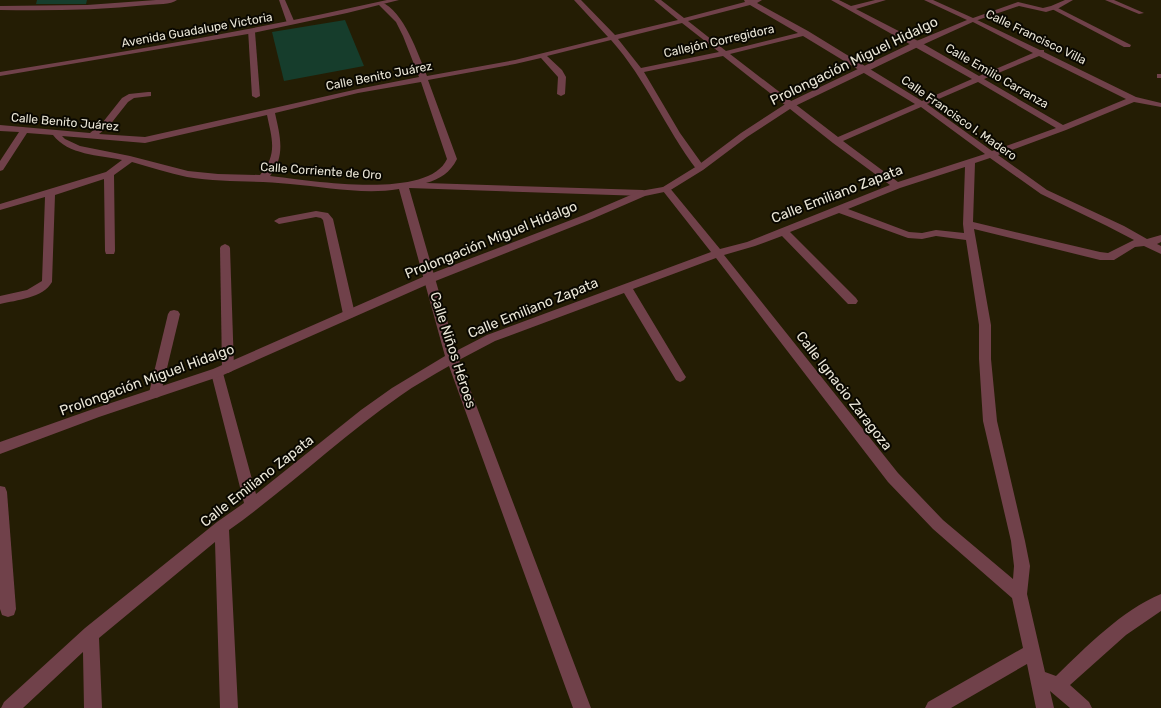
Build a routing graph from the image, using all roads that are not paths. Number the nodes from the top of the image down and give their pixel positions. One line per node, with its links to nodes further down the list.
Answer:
1 (174, 0): 14 (street)
2 (282, 0): 20 (street)
3 (396, 0): 13 (street, Avenida Guadalupe Victoria)
4 (577, 0): 23 (street)
5 (657, 0): 18 (street)
6 (759, 0): 12 (street, Calle Benito Juárez)
7 (834, 0): 15 (street, Calle Emilio Carranza)
8 (883, 0): 15 (street)
9 (927, 0): 19 (street, Calle Francisco Villa)
10 (1070, 0): 16 (street)
11 (1108, 0): 17 (street)
12 (748, 1): 18 (street, Calle Benito Juárez); 22 (street, Calle Francisco I. Madero)
13 (381, 4): 20 (street, Avenida Guadalupe Victoria); 32 (street)
14 (0, 8)
15 (851, 8): 24 (street, Calle Emilio Carranza)
16 (1054, 8): 19 (street, Prolongación Miguel Hidalgo); 25 (street)
17 (1141, 13)
18 (685, 20): 23 (street, Calle Benito Juárez); 26 (street)
19 (973, 20): 24 (street, Prolongación Miguel Hidalgo); 27 (street, Calle Francisco Villa)
20 (291, 23): 21 (street, Avenida Guadalupe Victoria)
21 (251, 32): 31 (street, Avenida Guadalupe Victoria); 36 (street)
22 (805, 34): 26 (street, Callejón Corregidora); 29 (street, Calle Francisco I. Madero)
23 (613, 38): 28 (street, Calle Benito Juárez); 30 (street)
24 (918, 44): 29 (street, Prolongación Miguel Hidalgo); 33 (street, Calle Emilio Carranza)
25 (1127, 45)
26 (723, 52): 30 (street, Callejón Corregidora); 40 (street)
27 (1040, 52): 33 (street); 37 (street, Calle Francisco Villa)
28 (542, 55): 32 (street, Calle Benito Juárez); 35 (street)
29 (865, 69): 38 (street, Calle Francisco I. Madero); 40 (street, Prolongación Miguel Hidalgo)
30 (639, 71): 52 (street)
31 (0, 74)
32 (424, 79): 41 (street, Calle Benito Juárez); 55 (street)
33 (977, 79): 38 (street); 43 (street, Calle Emilio Carranza)
34 (148, 94): 46 (street)
35 (561, 94)
36 (256, 96)
37 (1133, 98): 39 (street, Calle Francisco Villa); 43 (street, Calle Emiliano Zapata)
38 (920, 103): 47 (street); 48 (street, Calle Francisco I. Madero)
39 (1161, 104)
40 (790, 105): 47 (street); 52 (street, Prolongación Miguel Hidalgo)
41 (271, 112): 46 (street, Calle Benito Juárez); 54 (street)
42 (0, 128): 44 (street, Calle Benito Juárez)
43 (1063, 128): 48 (street, Calle Emiliano Zapata)
44 (25, 130): 45 (street, Calle Benito Juárez); 51 (street)
45 (55, 132): 46 (street, Calle Benito Juárez); 49 (street, Calle Corriente de Oro)
46 (91, 136)
47 (836, 141): 56 (street)
48 (991, 154): 50 (street, Calle Emiliano Zapata); 66 (street, Calle Francisco I. Madero)
49 (130, 159): 53 (street); 54 (street, Calle Corriente de Oro)
50 (970, 162): 56 (street, Calle Emiliano Zapata); 63 (street)
51 (0, 168)
52 (700, 168): 57 (street, Prolongación Miguel Hidalgo)
53 (109, 174): 59 (street); 69 (street)
54 (263, 178): 55 (street, Calle Corriente de Oro)
55 (403, 186): 58 (street, Calle Corriente de Oro); 71 (street, Calle Niños Héroes)
56 (897, 186): 61 (street, Calle Emiliano Zapata)
57 (666, 189): 58 (street, Prolongación Miguel Hidalgo); 70 (street, Calle Ignacio Zaragoza)
58 (643, 192): 71 (street, Prolongación Miguel Hidalgo)
59 (50, 193): 60 (street); 73 (street)
60 (0, 207)
61 (839, 208): 63 (street); 64 (street, Calle Emiliano Zapata)
62 (279, 221): 76 (street)
63 (968, 230): 66 (street); 85 (street)
64 (783, 231): 70 (street, Calle Emiliano Zapata); 74 (street)
65 (1161, 238): 66 (street)
66 (1144, 243): 68 (street, Calle Francisco I. Madero)
67 (225, 248): 78 (street)
68 (1161, 250)
69 (110, 251)
70 (719, 253): 72 (street, Calle Emiliano Zapata); 85 (street, Calle Ignacio Zaragoza)
71 (430, 279): 76 (street, Prolongación Miguel Hidalgo); 77 (street, Calle Niños Héroes)
72 (626, 287): 77 (street, Calle Emiliano Zapata); 79 (street)
73 (0, 300)
74 (852, 301)
75 (174, 314): 80 (street)
76 (349, 314): 78 (street, Prolongación Miguel Hidalgo)
77 (452, 358): 83 (street, Calle Emiliano Zapata); 95 (street, Calle Niños Héroes)
78 (223, 370): 80 (street, Prolongación Miguel Hidalgo); 83 (street)
79 (680, 377)
80 (155, 393): 81 (street, Prolongación Miguel Hidalgo)
81 (0, 448)
82 (0, 492): 87 (street)
83 (252, 506): 84 (street, Calle Emiliano Zapata)
84 (222, 527): 88 (street, Calle Emiliano Zapata); 94 (street)
85 (1019, 594): 89 (street)
86 (1161, 602): 91 (street)
87 (8, 609)
88 (91, 634): 92 (street, Calle Emiliano Zapata); 93 (street)
89 (1033, 651): 90 (street); 96 (street)
90 (1038, 678): 91 (street); 97 (street)
91 (1058, 685): 98 (street)
92 (10, 708)
93 (93, 708)
94 (229, 708)
95 (582, 708)
96 (934, 708)
97 (1045, 708)
98 (1083, 708)

